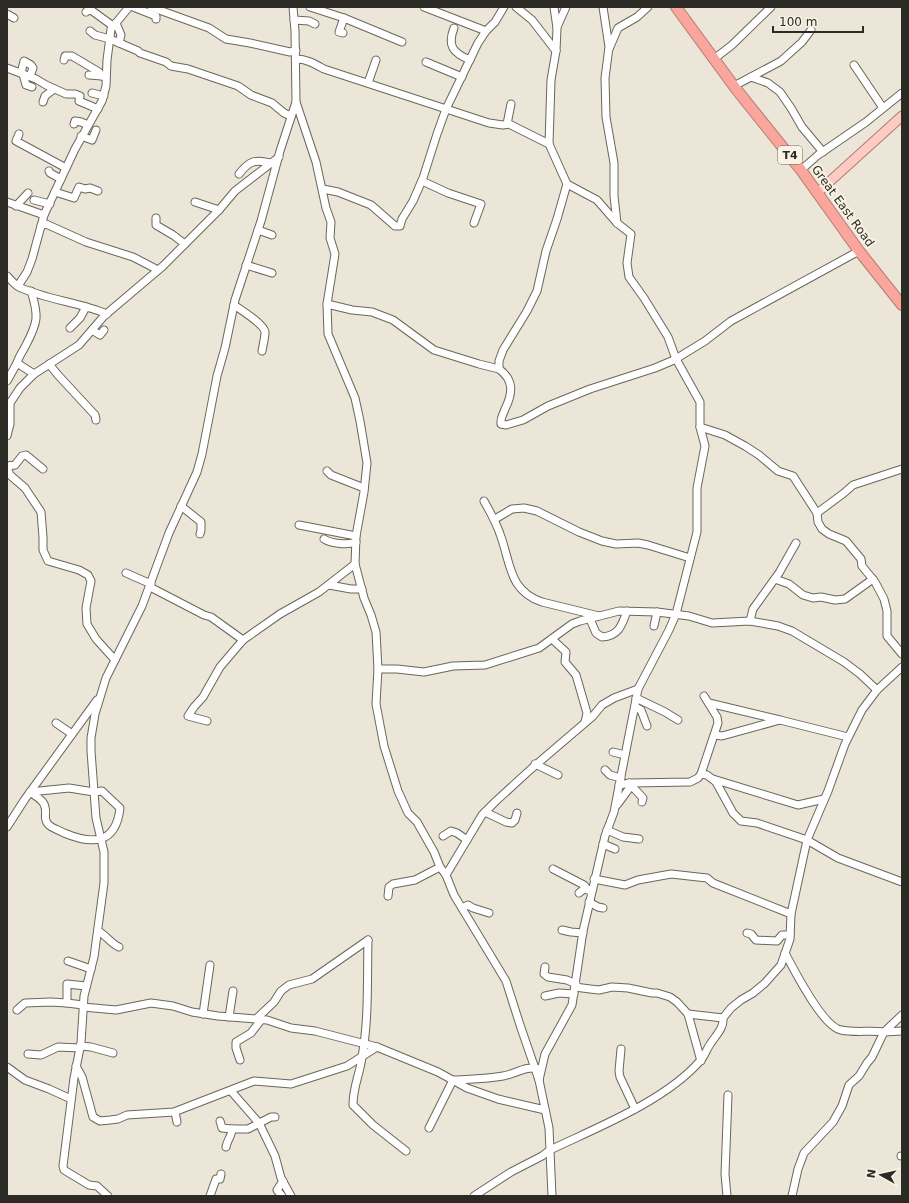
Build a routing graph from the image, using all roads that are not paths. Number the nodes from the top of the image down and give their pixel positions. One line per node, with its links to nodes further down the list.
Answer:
1 (129, 7): 21 (street)
2 (133, 7): 19 (street)
3 (151, 7): 32 (street)
4 (293, 7): 20 (street)
5 (310, 7): 18 (street)
6 (424, 7): 27 (street)
7 (504, 7): 27 (street)
8 (516, 7): 33 (street)
9 (554, 7): 24 (street)
10 (566, 7): 24 (street)
11 (603, 7): 34 (street)
12 (648, 7): 34 (street)
13 (676, 7): 36 (highway, Great East Road / T4)
14 (771, 7): 36 (street)
15 (86, 12): 21 (street)
16 (7, 14): 17 (street)
17 (14, 18)
18 (344, 18): 28 (street); 31 (street)
19 (156, 19)
20 (294, 20): 22 (street); 32 (street)
21 (114, 24): 29 (street); 30 (street)
22 (315, 24)
23 (454, 28): 39 (street)
24 (557, 28): 33 (street)
25 (811, 30): 47 (street)
26 (90, 31): 29 (street)
27 (486, 31): 39 (street)
28 (343, 33)
29 (110, 39): 30 (street); 45 (street)
30 (119, 42): 61 (street)
31 (402, 42)
32 (296, 50): 35 (street)
33 (556, 51): 69 (street)
34 (608, 51): 94 (street)
35 (296, 59): 48 (street); 56 (street)
36 (714, 59): 49 (highway, Great East Road / T4)
37 (64, 60): 45 (street)
38 (376, 60): 48 (street)
39 (470, 60): 46 (street)
40 (426, 62): 46 (street)
41 (854, 65): 58 (street)
42 (7, 68): 43 (street)
43 (24, 74): 50 (street); 51 (street)
44 (89, 75): 45 (street)
45 (104, 76): 54 (street)
46 (462, 77): 60 (street)
47 (751, 77): 49 (street); 70 (street)
48 (368, 83): 60 (street)
49 (734, 86): 74 (highway, Great East Road / T4)
50 (32, 87)
51 (54, 89): 55 (street); 59 (street)
52 (92, 93): 54 (street)
53 (902, 94): 58 (street)
54 (104, 96): 59 (street)
55 (42, 102)
56 (296, 102): 61 (street); 80 (street)
57 (511, 104): 64 (street)
58 (883, 108): 70 (street)
59 (98, 109): 65 (street)
60 (446, 109): 64 (street); 78 (street)
61 (291, 116): 71 (street)
62 (902, 116): 83 (main road)
63 (74, 124): 65 (street)
64 (507, 124): 69 (street)
65 (88, 125): 68 (street)
66 (96, 130): 68 (street)
67 (19, 134): 73 (street)
68 (81, 136): 73 (street)
69 (549, 144): 79 (street)
70 (823, 152): 74 (street)
71 (278, 158): 72 (street); 96 (street)
72 (270, 163): 76 (street); 90 (street)
73 (66, 168): 77 (street)
74 (801, 170): 83 (highway, Great East Road / T4)
75 (49, 171): 77 (street)
76 (239, 174)
77 (61, 179): 82 (street)
78 (422, 181): 80 (street); 93 (street)
79 (567, 184): 94 (street); 118 (street)
80 (323, 189): 106 (street)
81 (98, 191): 82 (street)
82 (55, 192): 88 (street)
83 (817, 193): 99 (highway, Great East Road / T4)
84 (28, 194): 89 (street)
85 (34, 200): 88 (street)
86 (7, 202): 89 (street)
87 (195, 202): 90 (street)
88 (50, 204): 91 (street)
89 (16, 206): 91 (street)
90 (219, 210): 98 (street)
91 (44, 215): 95 (street)
92 (156, 218): 98 (street)
93 (474, 223)
94 (617, 223): 115 (street)
95 (41, 226): 101 (street); 104 (street)
96 (258, 230): 97 (street); 100 (street)
97 (272, 235)
98 (185, 244): 101 (street)
99 (859, 251): 108 (highway, Great East Road / T4); 115 (street)
100 (246, 265): 102 (street); 107 (street)
101 (158, 270): 110 (street)
102 (272, 273)
103 (7, 277): 104 (street)
104 (18, 286): 105 (street)
105 (31, 291): 109 (street); 116 (street)
106 (327, 304): 118 (street); 128 (street)
107 (234, 305): 114 (street); 130 (street)
108 (902, 305)
109 (86, 307): 110 (street); 111 (street)
110 (107, 314): 112 (street)
111 (70, 328)
112 (92, 330): 113 (street); 117 (street)
113 (104, 330)
114 (262, 351)
115 (676, 358): 118 (street); 122 (street)
116 (17, 362): 119 (street); 120 (street)
117 (49, 364): 119 (street); 121 (street)
118 (499, 369)
119 (34, 374): 123 (street)
120 (7, 381)
121 (96, 420)
122 (700, 427): 131 (street); 138 (street)
123 (7, 436)
124 (7, 466): 125 (street); 156 (street)
125 (43, 469)
126 (902, 469): 131 (street)
127 (327, 471): 128 (street)
128 (364, 488): 136 (street)
129 (484, 501): 132 (street)
130 (181, 506): 134 (street); 143 (street)
131 (817, 513): 142 (street)
132 (495, 519): 138 (street); 149 (street)
133 (299, 525): 136 (street)
134 (200, 534)
135 (324, 539): 136 (street)
136 (356, 539): 139 (street)
137 (796, 543): 141 (street)
138 (690, 558): 148 (street)
139 (355, 564): 144 (street); 145 (street)
140 (126, 573): 143 (street)
141 (774, 579): 142 (street); 151 (street)
142 (873, 579): 155 (street)
143 (150, 585): 154 (street); 156 (street)
144 (329, 585): 145 (street); 154 (street)
145 (362, 589): 158 (street)
146 (627, 611): 147 (street); 149 (street); 150 (street)
147 (657, 612): 148 (street); 152 (street)
148 (676, 614): 151 (street); 159 (street)
149 (599, 616): 150 (street)
150 (590, 619): 153 (street)
151 (750, 621): 160 (street)
152 (654, 626)
153 (552, 639): 158 (street); 169 (street)
154 (243, 640): 168 (street)
155 (902, 654)
156 (115, 660): 161 (street)
157 (902, 668): 160 (street)
158 (378, 669): 200 (street)
159 (638, 689): 162 (street); 169 (street)
160 (876, 690): 174 (street)
161 (101, 694): 172 (street); 185 (street)
162 (636, 698): 163 (street); 166 (street)
163 (635, 706): 171 (street); 176 (street)
164 (722, 706): 165 (street); 165 (street); 167 (street)
165 (717, 717): 173 (street)
166 (678, 720)
167 (780, 720): 173 (street); 174 (street)
168 (207, 722)
169 (585, 722): 177 (street)
170 (56, 723): 172 (street)
171 (647, 726)
172 (72, 734): 184 (street)
173 (715, 735): 179 (street)
174 (848, 737): 186 (street)
175 (613, 752): 176 (street)
176 (625, 756): 182 (street)
177 (536, 764): 180 (street); 189 (street)
178 (606, 770): 182 (street)
179 (702, 774): 181 (street); 183 (street)
180 (558, 775)
181 (711, 779): 186 (street); 197 (street)
182 (620, 781): 183 (street); 188 (street)
183 (630, 784): 187 (street); 188 (street)
184 (30, 792): 185 (street); 191 (street); 194 (street)
185 (94, 792): 194 (street); 194 (street)
186 (824, 799): 197 (street)
187 (642, 802)
188 (615, 807): 192 (street)
189 (485, 812): 190 (street); 196 (street)
190 (517, 813)
191 (7, 827)
192 (607, 830): 195 (street); 198 (street)
193 (443, 836): 196 (street)
194 (100, 839): 214 (street)
195 (639, 839)
196 (467, 840): 202 (street)
197 (807, 840): 204 (street); 212 (street)
198 (603, 844): 199 (street); 203 (street)
199 (614, 849)
200 (440, 867): 202 (street); 207 (street)
201 (553, 869): 205 (street)
202 (446, 875): 209 (street)
203 (594, 879): 205 (street); 212 (street)
204 (902, 882)
205 (590, 890): 206 (street); 208 (street)
206 (579, 893)
207 (388, 896)
208 (589, 902): 210 (street); 216 (street)
209 (462, 908): 211 (street); 250 (street)
210 (604, 908)
211 (488, 913)
212 (791, 914): 217 (street)
213 (562, 930): 216 (street)
214 (98, 931): 218 (street); 223 (street)
215 (747, 932): 217 (street)
216 (583, 933): 225 (street)
217 (790, 935): 219 (street)
218 (119, 946)
219 (785, 953): 235 (street); 238 (street)
220 (68, 961): 223 (street)
221 (210, 965): 231 (street)
222 (545, 967): 225 (street)
223 (91, 969): 224 (street)
224 (86, 986): 228 (street); 229 (street)
225 (575, 989): 227 (street); 232 (street); 250 (street)
226 (233, 991): 234 (street)
227 (545, 996)
228 (67, 1003): 229 (street); 230 (street)
229 (83, 1006): 231 (street); 240 (street)
230 (17, 1010)
231 (203, 1014): 234 (street)
232 (688, 1014): 235 (street); 247 (street)
233 (902, 1015): 238 (street)
234 (229, 1017): 236 (street)
235 (723, 1018): 247 (street)
236 (259, 1019): 239 (street); 239 (street); 246 (street)
237 (902, 1031): 238 (street)
238 (884, 1032): 277 (street)
239 (363, 1044): 241 (street); 245 (street)
240 (80, 1047): 243 (street); 244 (street); 248 (street)
241 (377, 1047): 245 (street); 251 (street)
242 (621, 1049): 255 (street)
243 (113, 1053)
244 (28, 1054)
245 (363, 1056): 252 (street); 266 (street)
246 (240, 1060)
247 (701, 1061): 255 (street)
248 (76, 1066): 254 (street); 257 (street)
249 (7, 1067): 254 (street)
250 (538, 1069): 251 (street); 256 (street)
251 (453, 1080): 256 (street); 262 (street)
252 (231, 1091): 257 (street); 261 (street)
253 (728, 1095): 276 (street)
254 (71, 1099): 270 (street)
255 (635, 1109): 265 (street)
256 (545, 1110): 265 (street)
257 (175, 1112): 260 (street)
258 (275, 1117): 261 (street)
259 (220, 1121): 263 (street)
260 (177, 1122)
261 (259, 1123): 263 (street); 268 (street)
262 (429, 1128)
263 (232, 1129): 264 (street)
264 (226, 1147)
265 (550, 1150): 274 (street); 275 (street)
266 (406, 1151)
267 (221, 1174): 271 (street)
268 (283, 1181): 269 (street); 273 (street)
269 (276, 1193): 272 (street)
270 (108, 1196)
271 (210, 1196)
272 (282, 1196)
273 (291, 1196)
274 (474, 1196)
275 (552, 1196)
276 (727, 1196)
277 (792, 1196)

